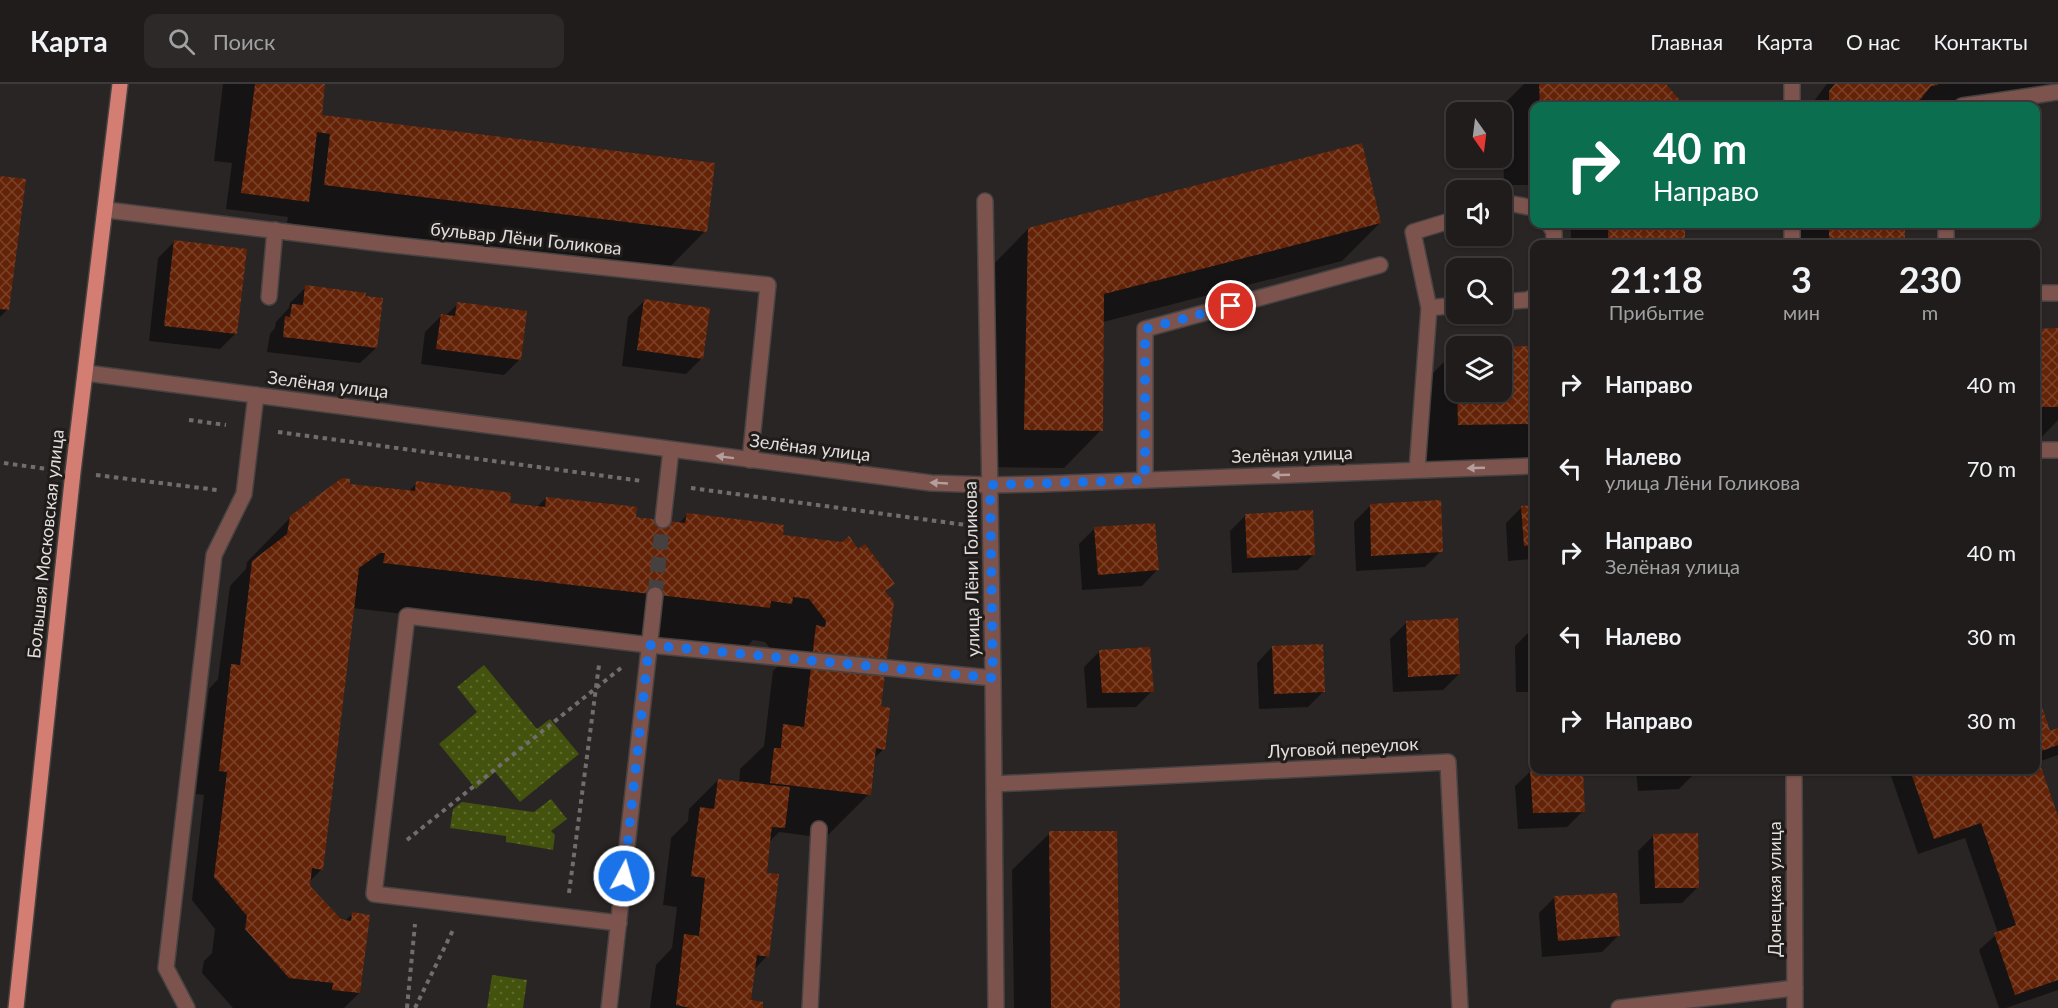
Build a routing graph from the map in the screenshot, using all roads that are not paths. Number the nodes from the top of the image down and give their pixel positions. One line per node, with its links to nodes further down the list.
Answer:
1 (120, 84): 9 (main road, Большая Московская улица)
2 (1792, 84): 4 (street)
3 (2058, 92): 5 (street)
4 (1792, 102)
5 (1989, 102)
6 (985, 201): 29 (street, улица Лёни Голикова)
7 (1512, 204): 8 (street)
8 (1530, 207)
9 (106, 210): 11 (street, бульвар Лёни Голикова); 20 (main road, Большая Московская улица)
10 (1446, 222): 19 (street)
11 (275, 231): 15 (street); 25 (street, бульвар Лёни Голикова)
12 (1380, 265): 28 (street)
13 (2040, 293): 14 (street)
14 (2058, 293)
15 (269, 297)
16 (1530, 299): 17 (street)
17 (1512, 301)
18 (1446, 306): 19 (street)
19 (1429, 308): 27 (street)
20 (86, 373): 21 (street, Зелёная улица); 39 (main road, Большая Московская улица)
21 (256, 395): 22 (street, Зелёная улица); 40 (street)
22 (671, 450): 25 (street, Зелёная улица, one-way to 22); 30 (street)
23 (2040, 450): 24 (street)
24 (2058, 450)
25 (750, 460): 29 (street, Зелёная улица, one-way to 25)
26 (1530, 466): 27 (street, Зелёная улица, one-way to 27)
27 (1417, 470): 28 (street, Зелёная улица, one-way to 28)
28 (1145, 480): 29 (street, Зелёная улица)
29 (990, 485): 33 (street, улица Лёни Голикова)
30 (663, 520)
31 (655, 595): 32 (street)
32 (649, 645): 33 (street); 37 (street); 37 (street)
33 (993, 678): 35 (street, улица Лёни Голикова)
34 (1794, 774): 38 (street, Донецкая улица)
35 (994, 784): 43 (street, улица Лёни Голикова); 44 (street, Луговой переулок)
36 (819, 829): 42 (street)
37 (619, 923): 41 (street)
38 (1795, 988): 45 (street); 46 (street, Донецкая улица)
39 (16, 1008)
40 (187, 1008)
41 (609, 1008)
42 (810, 1008)
43 (996, 1008)
44 (1460, 1008)
45 (1619, 1008)
46 (1795, 1008)

